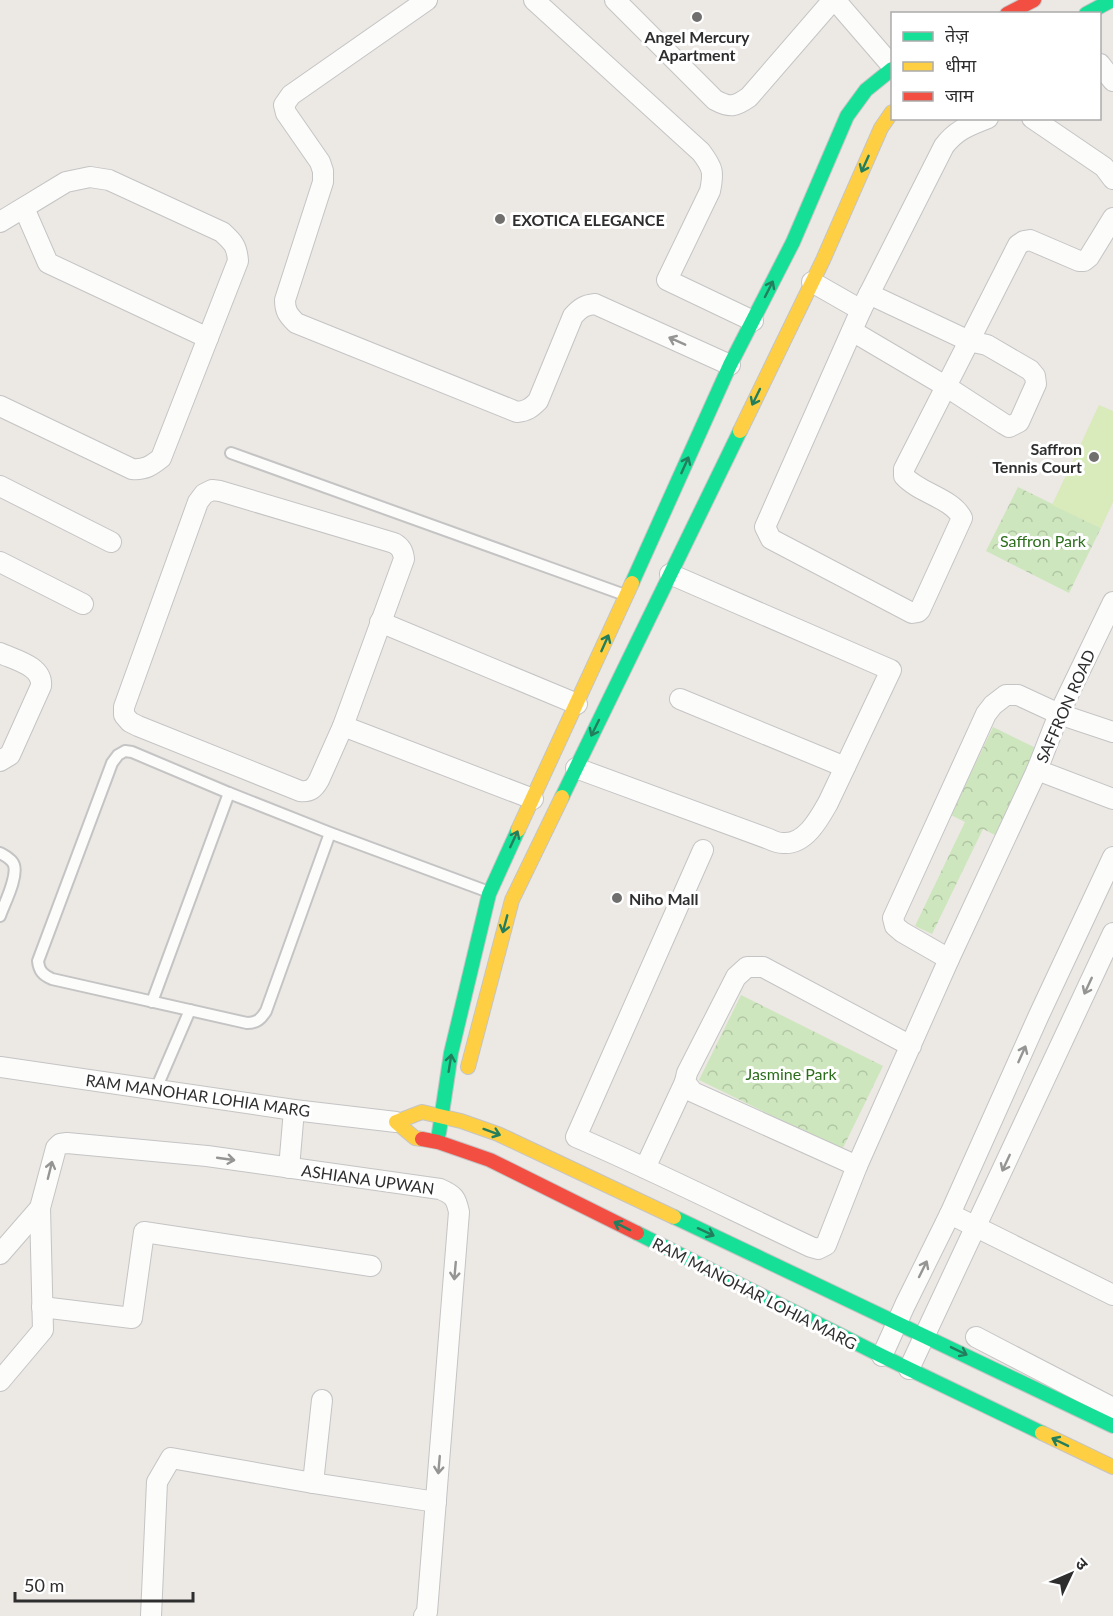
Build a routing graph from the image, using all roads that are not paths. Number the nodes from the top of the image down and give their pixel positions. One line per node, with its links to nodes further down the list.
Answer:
1 (428, 0): 26 (street, one-way to 1)
2 (534, 0): 22 (street)
3 (615, 0): 4 (street)
4 (834, 0): 10 (street)
5 (1034, 0): 7 (street)
6 (1112, 0): 8 (street)
7 (1010, 12)
8 (1090, 12)
9 (1101, 65): 12 (street)
10 (891, 66)
11 (891, 68): 22 (street, one-way to 11)
12 (1113, 81)
13 (891, 113): 20 (street, one-way to 20)
14 (983, 120): 21 (street)
15 (1035, 120): 16 (street)
16 (1113, 179)
17 (24, 208): 19 (street); 24 (street); 24 (street)
18 (1113, 218): 25 (street)
19 (0, 222)
20 (812, 282): 21 (street); 33 (street, one-way to 33)
21 (865, 302): 23 (street); 25 (street)
22 (753, 321): 26 (street)
23 (852, 331): 27 (street); 27 (street)
24 (208, 338): 28 (street)
25 (969, 341): 27 (street); 27 (street)
26 (730, 365): 34 (street, one-way to 26)
27 (947, 387)
28 (0, 406)
29 (231, 453): 34 (lane)
30 (0, 486): 31 (street)
31 (111, 542)
32 (0, 562): 36 (street)
33 (670, 574): 39 (street); 46 (street)
34 (626, 595): 39 (street, one-way to 34)
35 (1113, 602): 42 (street, SAFFRON ROAD)
36 (83, 604)
37 (380, 622): 41 (street); 43 (street); 43 (street)
38 (0, 653): 45 (street)
39 (608, 670): 41 (street); 47 (street, one-way to 47)
40 (680, 699): 46 (street)
41 (577, 704): 50 (street)
42 (1059, 714): 44 (street); 48 (street, SAFFRON ROAD); 59 (street)
43 (343, 726): 50 (street)
44 (1113, 732)
45 (0, 761)
46 (845, 767): 47 (street)
47 (576, 768): 64 (street, one-way to 64)
48 (1037, 770): 51 (street, SAFFRON ROAD); 59 (street)
49 (229, 793): 52 (lane); 60 (lane); 60 (lane)
50 (533, 799): 56 (street, one-way to 50)
51 (1113, 799)
52 (330, 833): 56 (lane); 61 (lane)
53 (703, 850): 76 (street)
54 (0, 853): 57 (lane)
55 (1113, 857): 66 (street, one-way to 55)
56 (489, 892): 70 (street, one-way to 56)
57 (0, 916)
58 (1113, 933): 68 (street, one-way to 68)
59 (949, 959): 62 (street)
60 (152, 1002): 61 (lane)
61 (190, 1010): 67 (lane)
62 (911, 1046): 65 (street); 74 (street)
63 (0, 1067): 67 (street, RAM MANOHAR LOHIA MARG)
64 (466, 1080)
65 (686, 1082): 74 (street); 76 (street)
66 (1007, 1086): 68 (street); 78 (street)
67 (156, 1089): 69 (street, RAM MANOHAR LOHIA MARG)
68 (1036, 1099): 79 (street, one-way to 79)
69 (294, 1110): 71 (street, RAM MANOHAR LOHIA MARG); 75 (street)
70 (441, 1116): 71 (street, RAM MANOHAR LOHIA MARG); 72 (street, RAM MANOHAR LOHIA MARG); 73 (street)
71 (396, 1122): 73 (street, RAM MANOHAR LOHIA MARG)
72 (460, 1130): 73 (street, RAM MANOHAR LOHIA MARG); 84 (street, RAM MANOHAR LOHIA MARG, one-way to 84); 87 (street, RAM MANOHAR LOHIA MARG, one-way to 72)
73 (438, 1142)
74 (857, 1166): 76 (street)
75 (289, 1168): 77 (street, ASHIANA UPWAN, one-way to 75); 95 (street, ASHIANA UPWAN, one-way to 95)
76 (645, 1168)
77 (40, 1208): 80 (street, ASHIANA UPWAN); 83 (street)
78 (950, 1214): 79 (street); 84 (street, one-way to 78)
79 (976, 1227): 82 (street); 85 (street)
80 (0, 1254)
81 (371, 1266): 83 (street)
82 (1113, 1295)
83 (42, 1307): 89 (street)
84 (897, 1322): 85 (street, RAM MANOHAR LOHIA MARG); 87 (street)
85 (924, 1335): 88 (street); 92 (street, RAM MANOHAR LOHIA MARG, one-way to 92)
86 (976, 1337): 91 (street)
87 (882, 1356): 88 (street, RAM MANOHAR LOHIA MARG)
88 (909, 1370): 93 (street, RAM MANOHAR LOHIA MARG, one-way to 88)
89 (0, 1381)
90 (322, 1400): 94 (street)
91 (1113, 1408)
92 (1113, 1426)
93 (1113, 1467)
94 (313, 1483): 95 (street); 96 (street)
95 (436, 1502): 97 (street, ASHIANA UPWAN)
96 (151, 1616)
97 (424, 1616)

